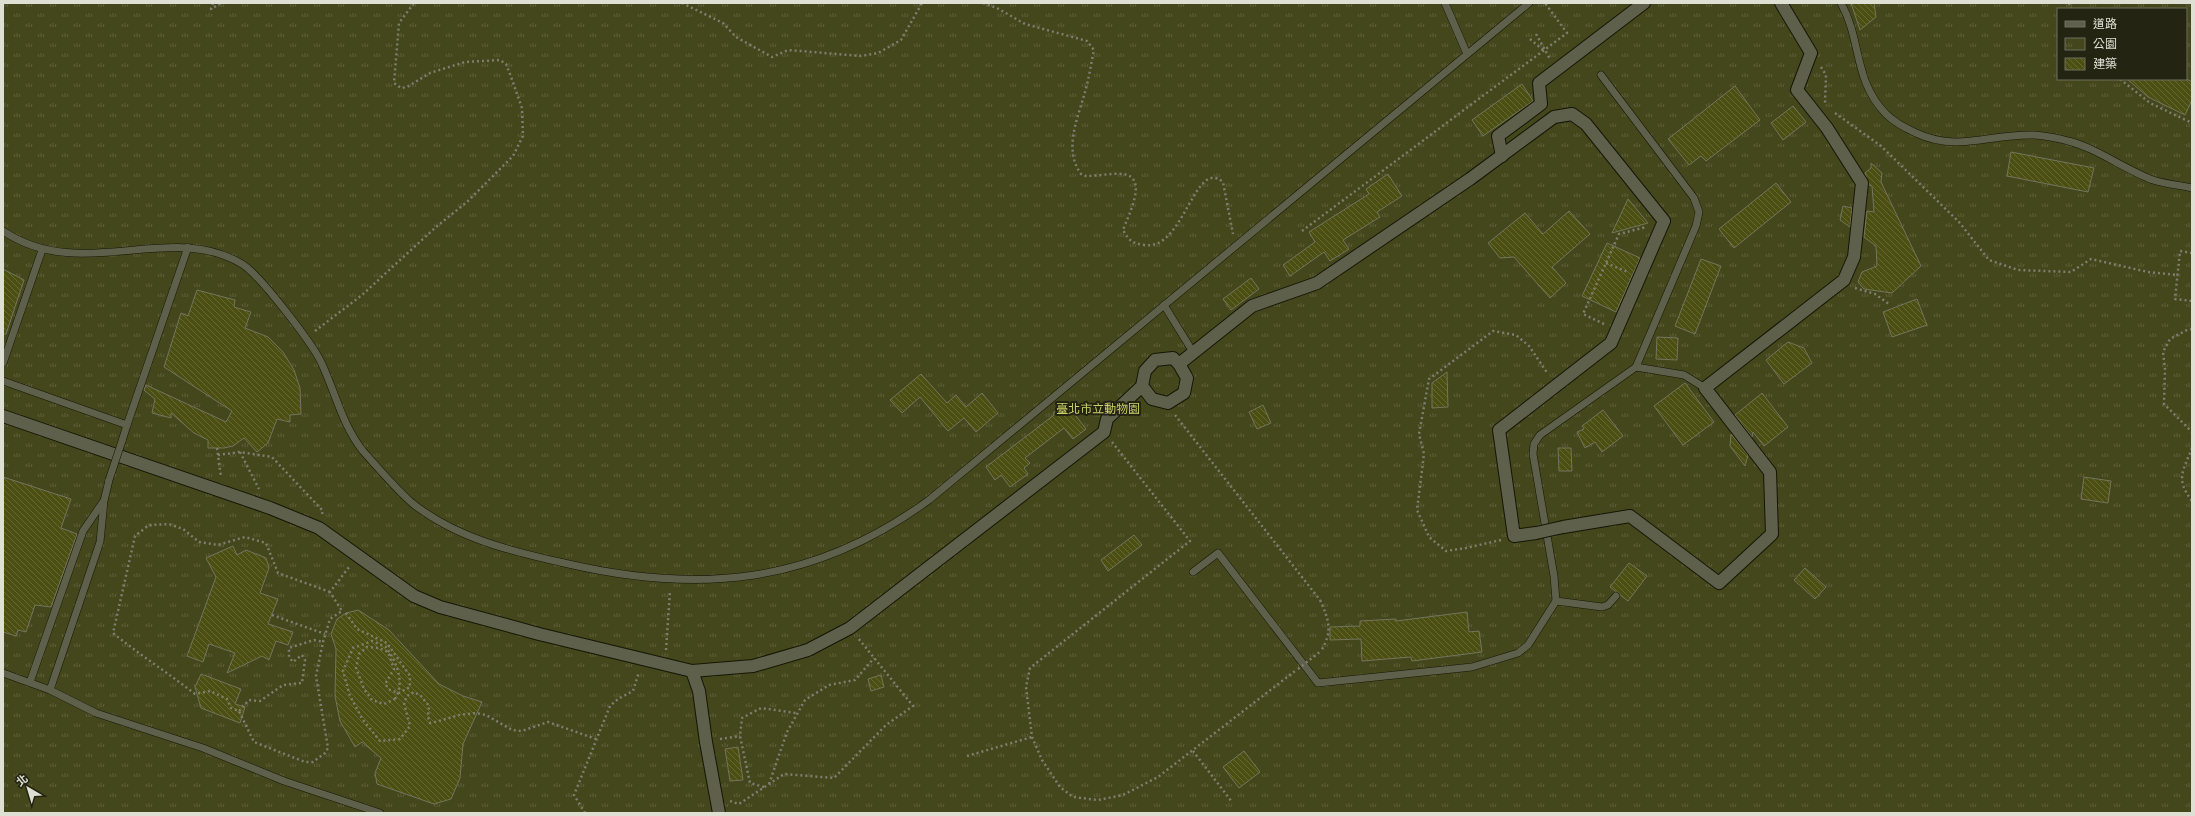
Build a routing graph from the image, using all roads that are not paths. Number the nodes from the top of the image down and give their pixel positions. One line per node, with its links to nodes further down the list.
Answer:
1 (1445, 3): 6 (lane)
2 (1529, 3): 6 (lane)
3 (1644, 3): 8 (street)
4 (1781, 3): 20 (street)
5 (1841, 3): 9 (lane)
6 (1467, 54): 13 (lane)
7 (1601, 75): 17 (lane)
8 (1502, 156): 14 (street); 20 (street, bridge)
9 (2192, 188)
10 (3, 231): 12 (lane)
11 (188, 247): 12 (lane); 13 (lane); 22 (lane)
12 (42, 250): 15 (lane)
13 (1164, 306): 14 (lane)
14 (1193, 352): 16 (street)
15 (3, 363)
16 (1179, 364): 19 (street); 19 (street)
17 (1636, 367): 20 (lane); 26 (lane)
18 (3, 380): 22 (lane)
19 (1142, 386): 27 (street)
20 (1705, 388)
21 (3, 416): 27 (street)
22 (127, 425): 23 (lane, bridge)
23 (104, 501): 29 (lane); 30 (lane)
24 (1193, 572): 26 (lane)
25 (1616, 596): 26 (lane)
26 (1556, 600)
27 (692, 670): 32 (street)
28 (3, 673): 29 (lane)
29 (30, 682): 30 (lane)
30 (50, 690): 31 (lane)
31 (380, 813)
32 (719, 813)

